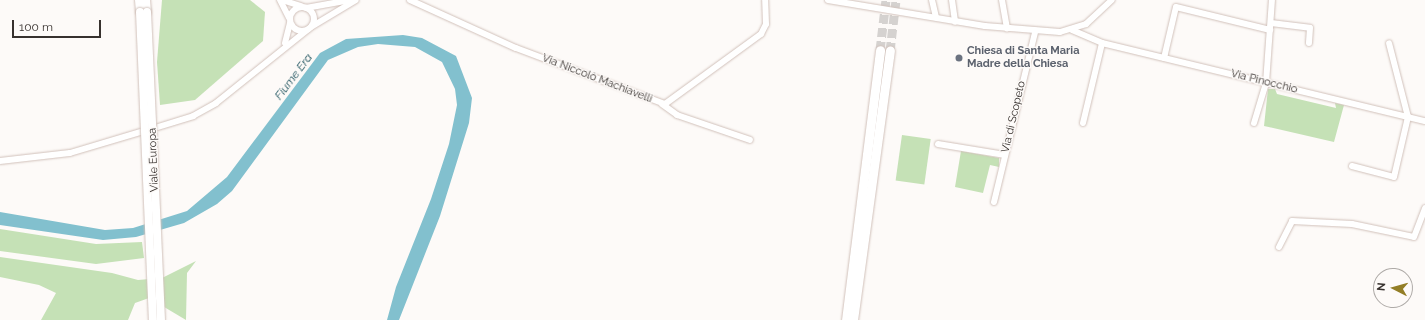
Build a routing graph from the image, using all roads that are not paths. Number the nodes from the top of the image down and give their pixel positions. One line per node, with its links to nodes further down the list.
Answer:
1 (139, 0): 15 (main road, Viale Europa)
2 (146, 0): 15 (main road, Viale Europa)
3 (281, 0): 14 (street); 17 (street)
4 (352, 0): 14 (street)
5 (356, 0): 20 (street)
6 (410, 0): 32 (street, Via Niccolò Machiavelli)
7 (765, 0): 32 (street, Via Niccolò Machiavelli)
8 (828, 0): 16 (street)
9 (932, 0): 16 (street)
10 (952, 0): 18 (street)
11 (1002, 0): 21 (street)
12 (1112, 0): 22 (street)
13 (1272, 0): 19 (street)
14 (304, 7): 17 (street); 20 (street)
15 (144, 12): 47 (main road, Viale Europa, bridge); 48 (main road, Viale Europa, bridge)
16 (936, 18): 18 (street)
17 (290, 21): 20 (street); 27 (street)
18 (955, 22): 21 (street)
19 (1271, 26): 25 (street); 30 (street); 31 (street)
20 (308, 29): 27 (street)
21 (1008, 29): 23 (street)
22 (1072, 30): 23 (street); 24 (street, Via Pinocchio)
23 (1035, 32): 41 (street, Via di Scopeto)
24 (1102, 43): 30 (street, Via Pinocchio); 35 (street)
25 (1310, 43)
26 (1389, 43): 33 (street)
27 (283, 46): 37 (street)
28 (880, 50): 49 (highway)
29 (890, 51): 50 (highway)
30 (1164, 58): 31 (street, Via Pinocchio)
31 (1266, 83): 33 (street, Via Pinocchio); 36 (street)
32 (662, 104): 39 (street)
33 (1408, 117): 34 (street, Via Pinocchio); 43 (street)
34 (1425, 121)
35 (1083, 123)
36 (1254, 123)
37 (158, 127)
38 (140, 132): 42 (street)
39 (750, 140)
40 (938, 144): 41 (street)
41 (1005, 155): 44 (street, Via di Scopeto)
42 (0, 161)
43 (1352, 166)
44 (994, 202)
45 (1425, 208): 46 (street)
46 (1279, 247)
47 (153, 320)
48 (161, 320)
49 (846, 320)
50 (853, 320)

